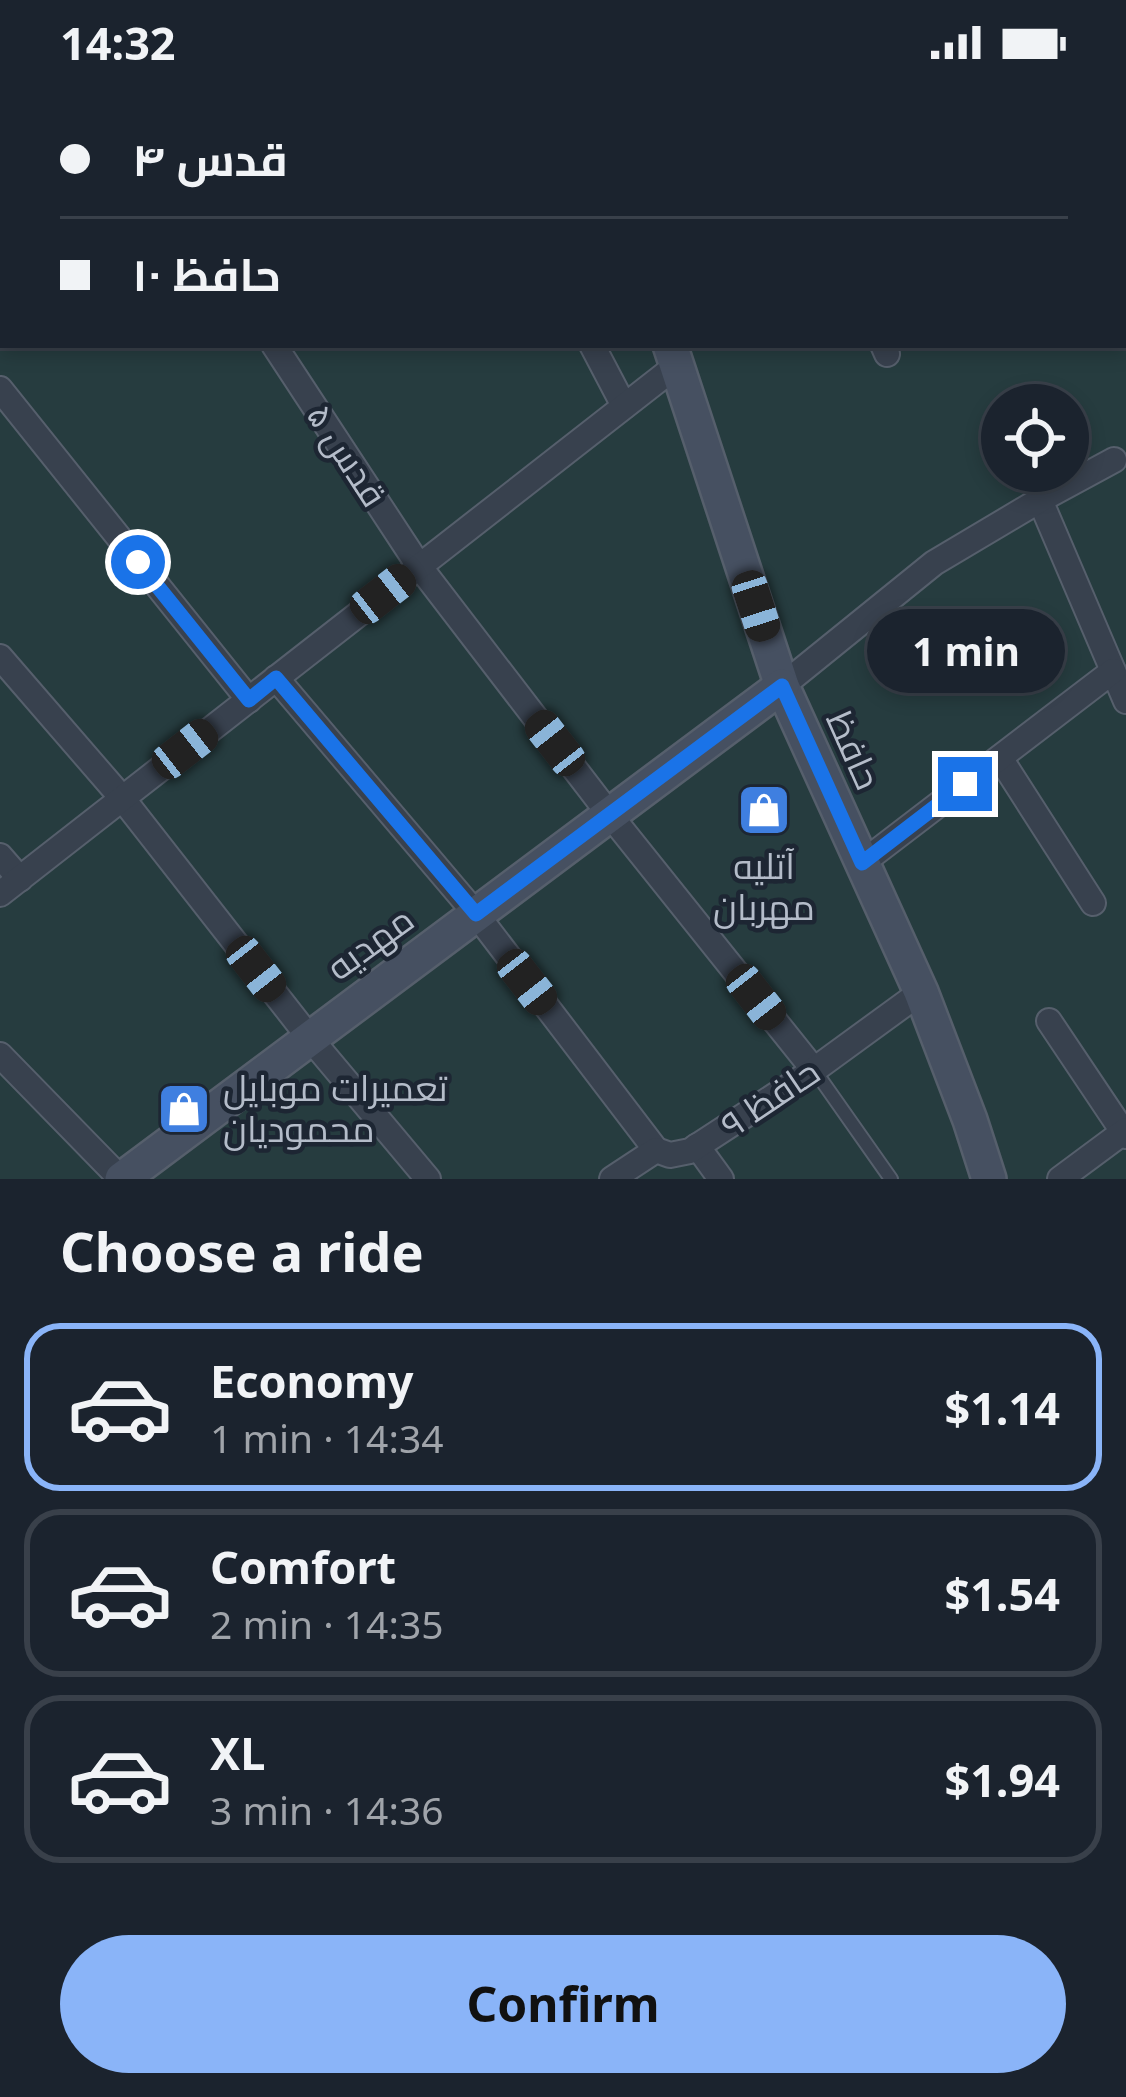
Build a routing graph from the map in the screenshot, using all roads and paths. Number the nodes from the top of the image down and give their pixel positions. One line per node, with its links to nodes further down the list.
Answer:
1 (276, 348): 8 (street, قدس ۵)
2 (594, 348): 5 (street)
3 (673, 355): 5 (street); 12 (street, حافظ)
4 (0, 389): 13 (street)
5 (624, 406): 8 (street)
6 (1114, 460): 7 (street)
7 (1040, 500): 10 (street); 12 (street)
8 (419, 566): 11 (street); 17 (street, قدس ۵)
9 (0, 657): 16 (street)
10 (1113, 671): 14 (street); 15 (street)
11 (276, 678): 13 (street); 22 (street)
12 (782, 686): 17 (street, مهدیه); 19 (street, حافظ)
13 (249, 700): 16 (street)
14 (1126, 701)
15 (1000, 758): 19 (street); 21 (street)
16 (122, 798): 20 (street); 25 (street)
17 (610, 814): 22 (street, مهدیه); 27 (street, قدس ۵)
18 (0, 856): 20 (street)
19 (862, 863): 23 (street, حافظ)
20 (10, 887)
21 (1093, 903)
22 (476, 914): 25 (street, مهدیه); 30 (street)
23 (921, 992): 27 (street, حافظ ۹); 36 (street, حافظ)
24 (1049, 1021): 28 (street)
25 (310, 1037): 31 (street, مهدیه); 32 (street)
26 (0, 1054): 31 (street)
27 (814, 1070): 29 (street, حافظ ۹); 35 (lane)
28 (1125, 1133): 37 (street)
29 (697, 1146): 30 (street, حافظ ۹); 34 (street)
30 (656, 1150): 33 (street, حافظ ۹)
31 (121, 1179)
32 (428, 1179)
33 (612, 1179)
34 (721, 1179)
35 (891, 1179)
36 (989, 1179)
37 (1060, 1179)

